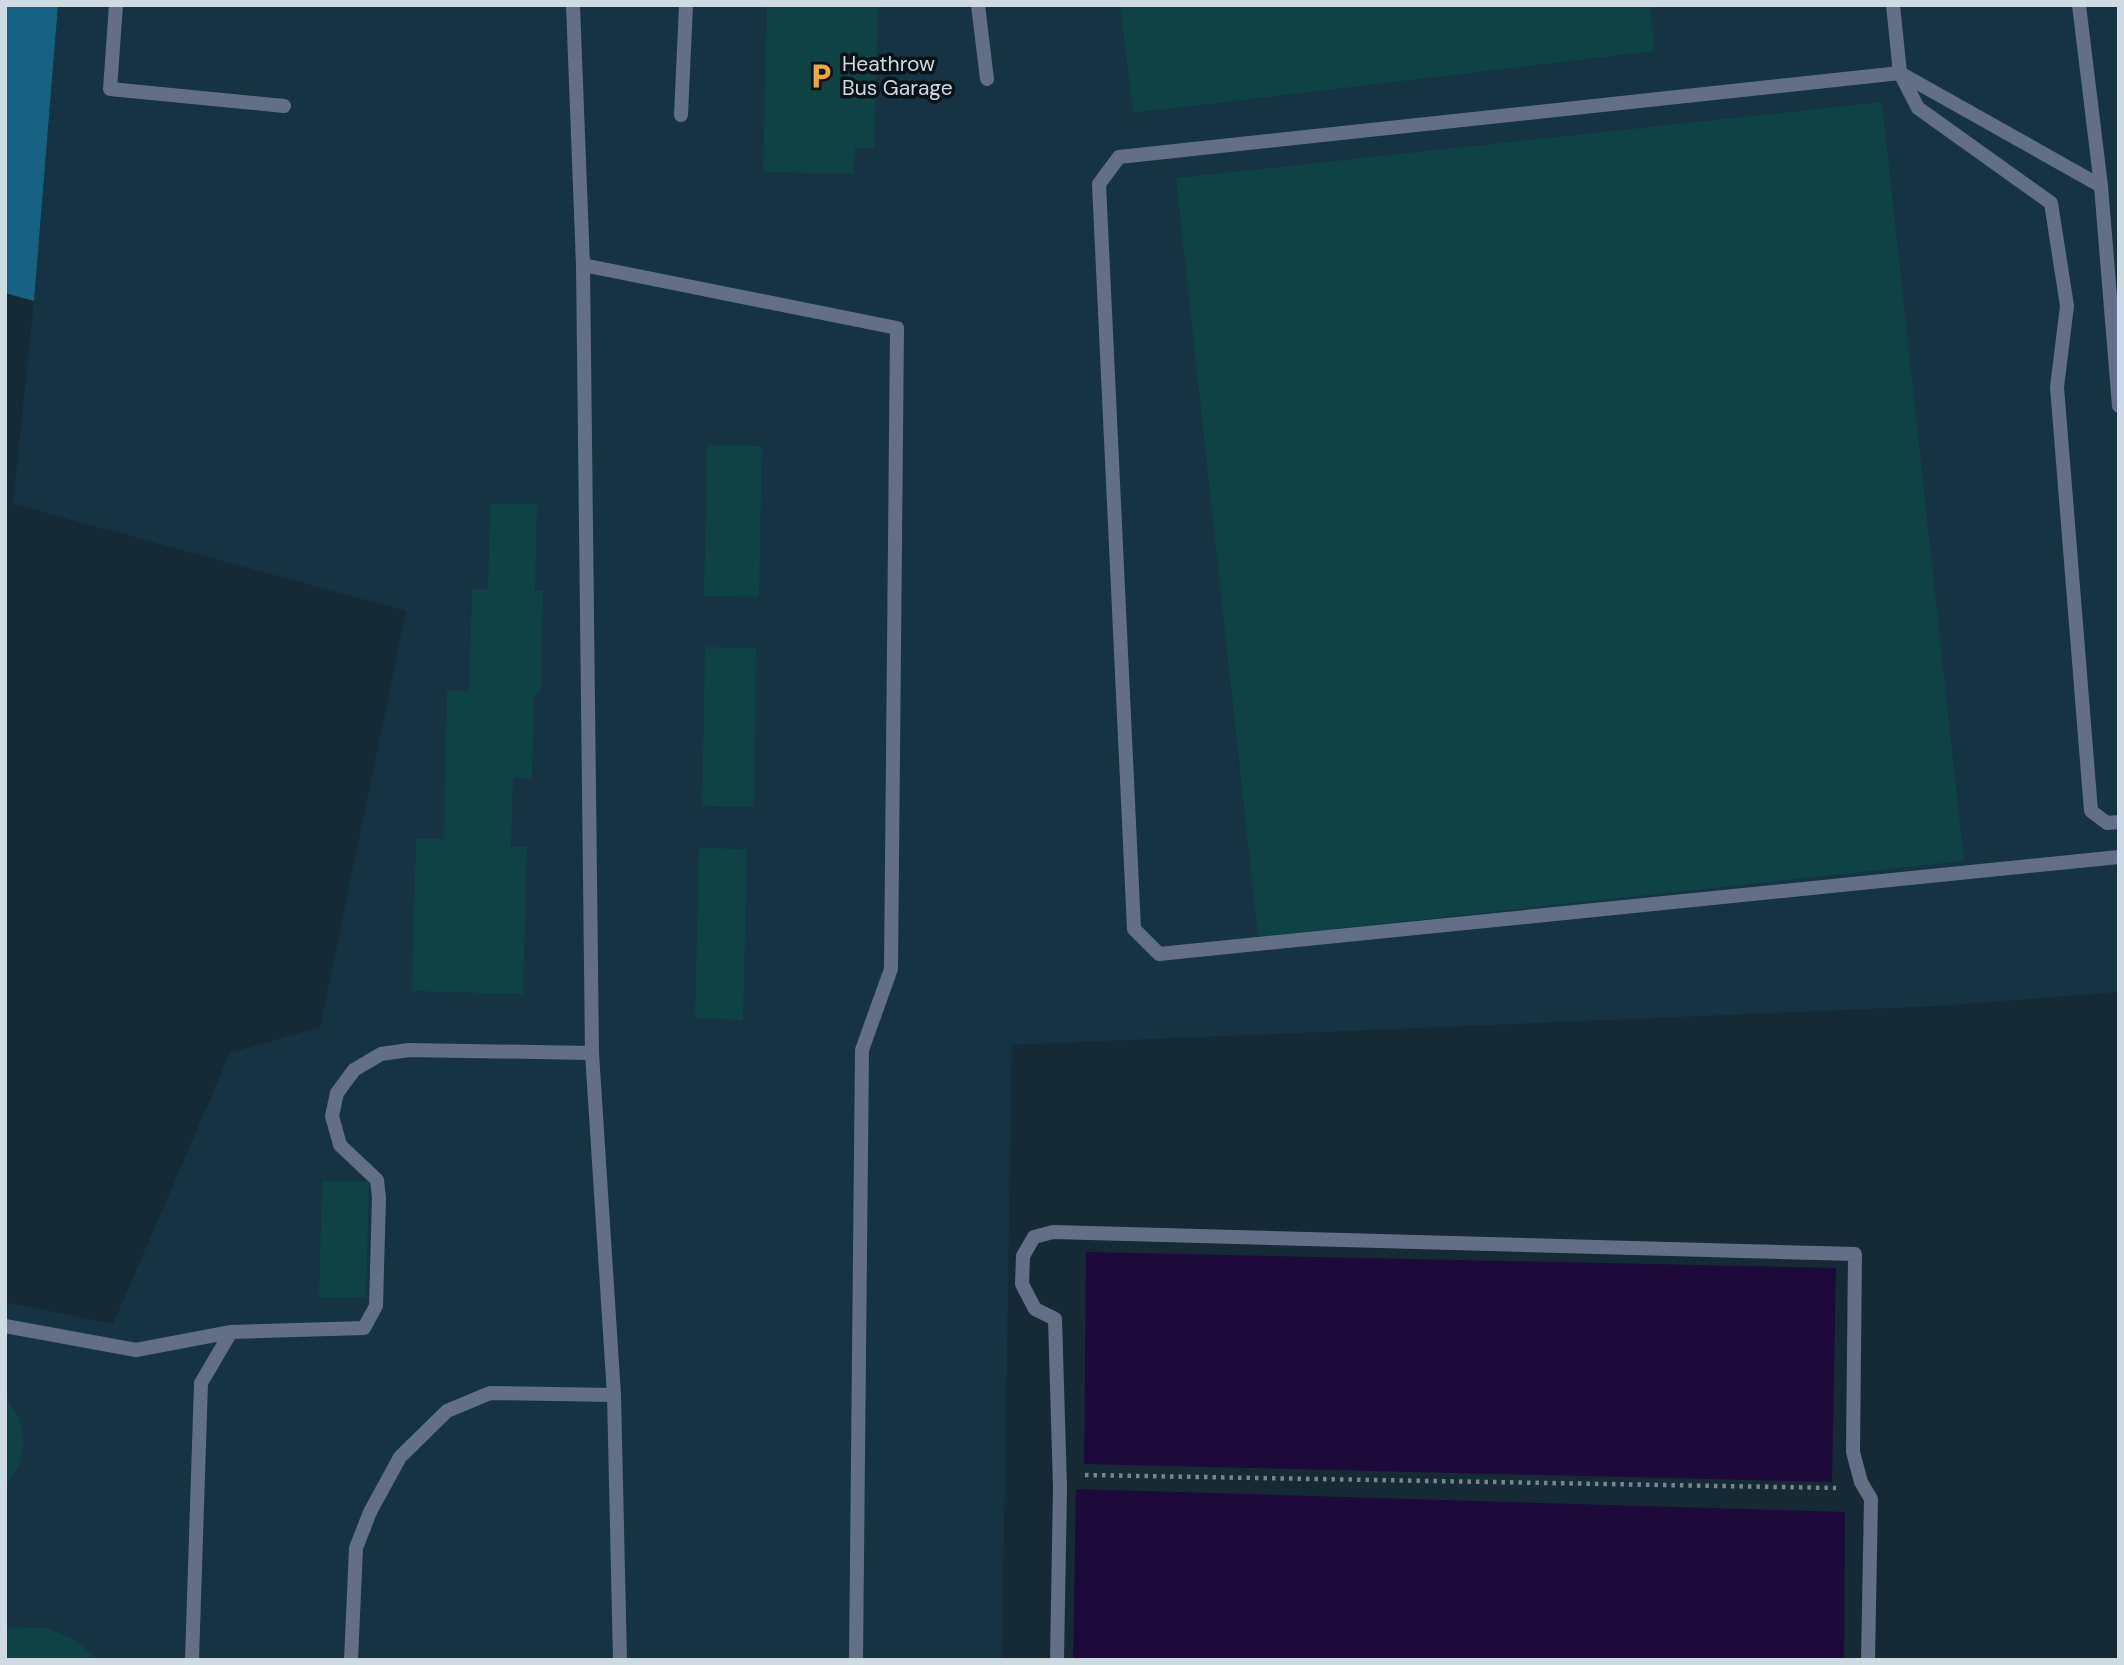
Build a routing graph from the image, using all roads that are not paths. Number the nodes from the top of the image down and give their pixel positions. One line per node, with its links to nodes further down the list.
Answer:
1 (116, 5): 9 (lane)
2 (573, 5): 12 (lane)
3 (686, 5): 10 (lane)
4 (978, 5): 8 (lane)
5 (1893, 5): 7 (lane)
6 (2079, 5): 11 (lane)
7 (1900, 73): 11 (lane); 14 (lane); 15 (lane)
8 (986, 79)
9 (284, 106)
10 (681, 114)
11 (2101, 186): 13 (lane)
12 (583, 265): 16 (lane); 23 (lane)
13 (2119, 406)
14 (2119, 822)
15 (2119, 857)
16 (592, 1053): 18 (lane); 19 (lane)
17 (5, 1326): 18 (lane)
18 (231, 1332): 20 (lane)
19 (614, 1395): 21 (lane); 22 (lane)
20 (192, 1660)
21 (351, 1660)
22 (620, 1660)
23 (856, 1660)
24 (1057, 1660): 25 (lane)
25 (1868, 1660)

